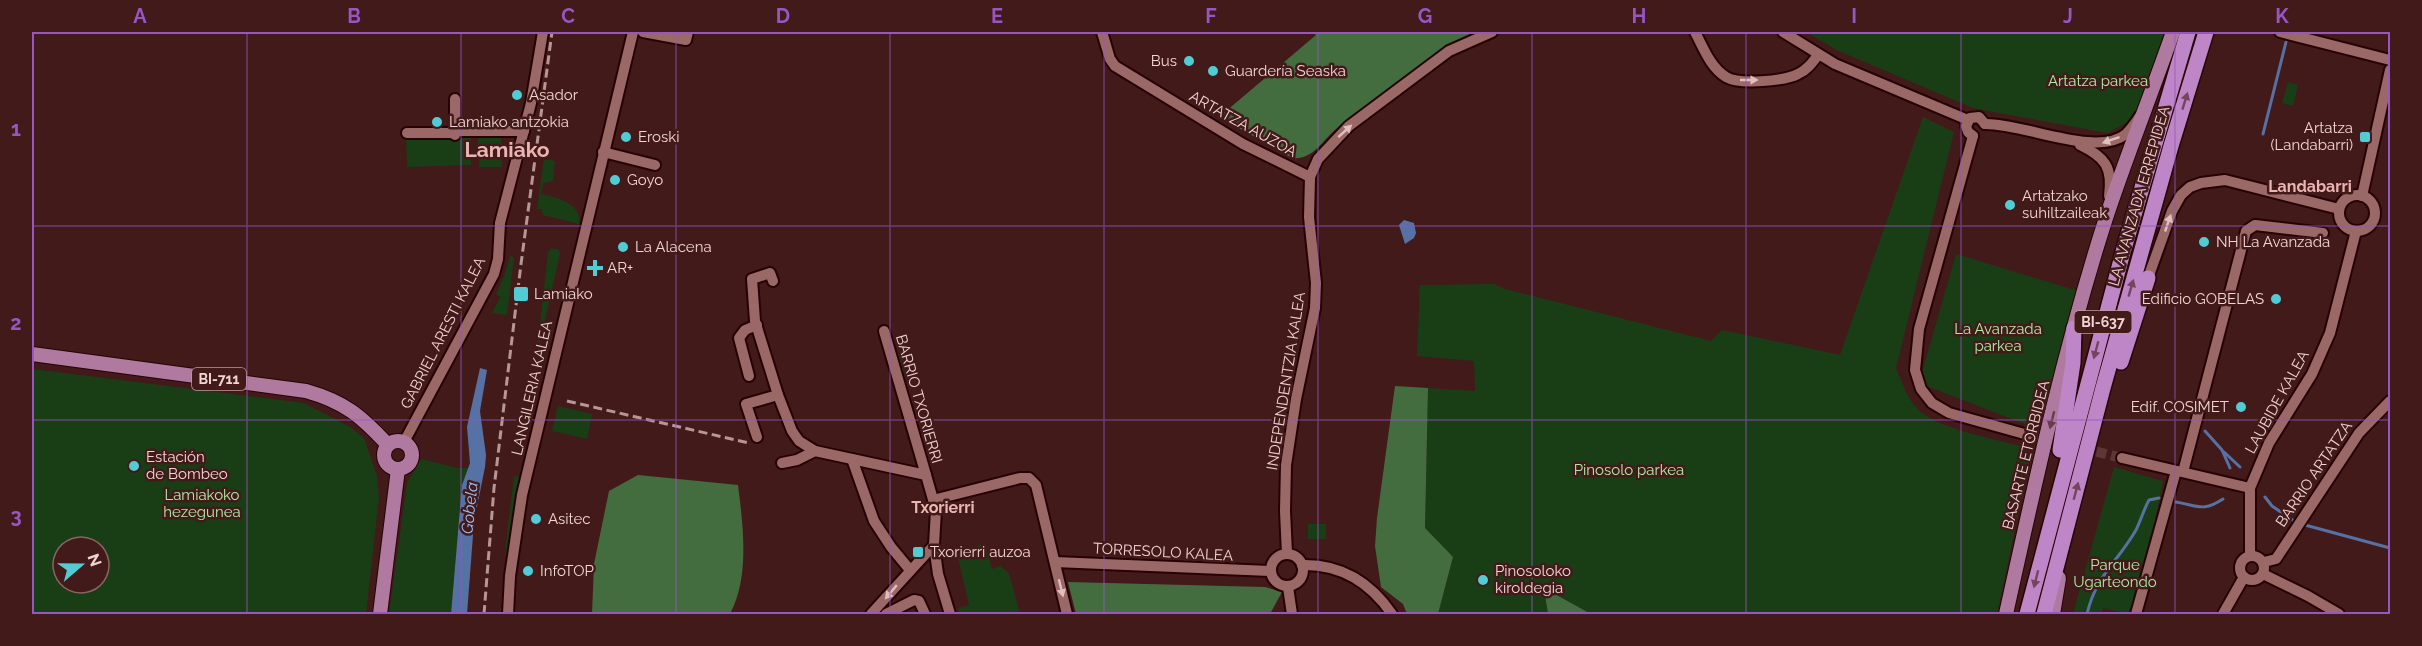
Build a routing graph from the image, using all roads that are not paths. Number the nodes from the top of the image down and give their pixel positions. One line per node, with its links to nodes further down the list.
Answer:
1 (543, 32): 21 (street, GABRIEL ARESTI KALEA)
2 (633, 32): 27 (street, LANGILERIA KALEA)
3 (643, 32): 4 (street)
4 (688, 32)
5 (1102, 32): 29 (street, ARTATZA AUZOA)
6 (1492, 32): 29 (street, ARTATZA AUZOA, one-way to 6)
7 (1695, 32): 14 (street, one-way to 14)
8 (1784, 32): 14 (street)
9 (2173, 32): 18 (main road, BASARTE ETORBIDEA)
10 (2180, 32): 26 (highway)
11 (2188, 32): 26 (highway, LA AVANZADA ERREPIDEA / BI-637)
12 (2206, 32): 52 (highway, LA AVANZADA ERREPIDEA / BI-637, one-way to 12)
13 (2280, 33): 15 (street)
14 (1818, 55): 19 (street)
15 (2391, 60)
16 (2391, 70): 30 (street)
17 (455, 99): 23 (street)
18 (2141, 115): 25 (street, one-way to 25); 32 (main road, BASARTE ETORBIDEA)
19 (1968, 120): 20 (street); 24 (street)
20 (1985, 124): 24 (street); 25 (street)
21 (524, 131): 23 (street); 46 (street, GABRIEL ARESTI KALEA)
22 (407, 133): 23 (street)
23 (455, 133)
24 (1973, 135): 44 (street)
25 (2072, 140): 32 (street)
26 (2153, 148): 60 (highway, LA AVANZADA ERREPIDEA / BI-637, one-way to 60)
27 (603, 152): 28 (street); 73 (street, LANGILERIA KALEA)
28 (655, 165)
29 (1310, 177): 61 (street, INDEPENDENTZIA KALEA)
30 (2362, 196): 31 (street); 33 (street)
31 (2339, 209): 33 (street); 35 (street, one-way to 31)
32 (2105, 221): 38 (main road, BASARTE ETORBIDEA)
33 (2356, 231): 56 (street, LAUBIDE KALEA)
34 (2323, 233): 54 (street)
35 (2148, 278): 52 (highway)
36 (772, 281): 37 (street, BARRIO TXORIERRI)
37 (757, 325): 41 (street); 42 (street, BARRIO TXORIERRI)
38 (2074, 328): 60 (highway); 80 (main road, BASARTE ETORBIDEA, one-way to 80)
39 (884, 331): 55 (street, BARRIO TXORIERRI)
40 (32, 354): 47 (main road, BI-711)
41 (749, 376)
42 (778, 395): 45 (street); 48 (street, BARRIO TXORIERRI)
43 (2391, 401): 64 (street, BARRIO ARTATZA)
44 (2028, 435)
45 (751, 438)
46 (404, 442): 47 (main road); 53 (main road)
47 (388, 446): 53 (main road)
48 (815, 451): 50 (street, BARRIO TXORIERRI); 51 (street)
49 (2122, 458): 54 (street)
50 (852, 459): 55 (street, BARRIO TXORIERRI); 66 (street)
51 (782, 463)
52 (2083, 466): 58 (highway, LA AVANZADA ERREPIDEA / BI-637, one-way to 52)
53 (398, 469): 72 (main road)
54 (2179, 471): 56 (street); 84 (street)
55 (926, 475): 57 (street, BARRIO TXORIERRI)
56 (2250, 488): 62 (street, LAUBIDE KALEA)
57 (933, 500): 59 (street, BARRIO TXORIERRI); 63 (street)
58 (2070, 516): 82 (highway, LA AVANZADA ERREPIDEA / BI-637); 83 (main road)
59 (934, 545): 66 (street); 76 (street, BARRIO TXORIERRI)
60 (2043, 550): 81 (highway, LA AVANZADA ERREPIDEA / BI-637, one-way to 81)
61 (1287, 554): 65 (street); 67 (street)
62 (2250, 555): 64 (street); 69 (street)
63 (1054, 562): 67 (street, TORRESOLO KALEA); 77 (street, one-way to 77)
64 (2264, 562): 68 (street)
65 (1302, 565): 70 (street); 79 (street)
66 (910, 570): 74 (street, one-way to 74)
67 (1270, 571): 70 (street)
68 (2263, 574): 69 (street); 86 (street)
69 (2244, 577): 85 (street)
70 (1288, 586): 78 (street)
71 (890, 613): 75 (street)
72 (380, 615)
73 (508, 615)
74 (871, 615)
75 (925, 615)
76 (950, 615)
77 (1067, 615)
78 (1292, 615)
79 (1392, 615)
80 (2006, 615)
81 (2027, 615)
82 (2044, 615)
83 (2053, 615)
84 (2136, 615)
85 (2223, 615)
86 (2339, 615)

